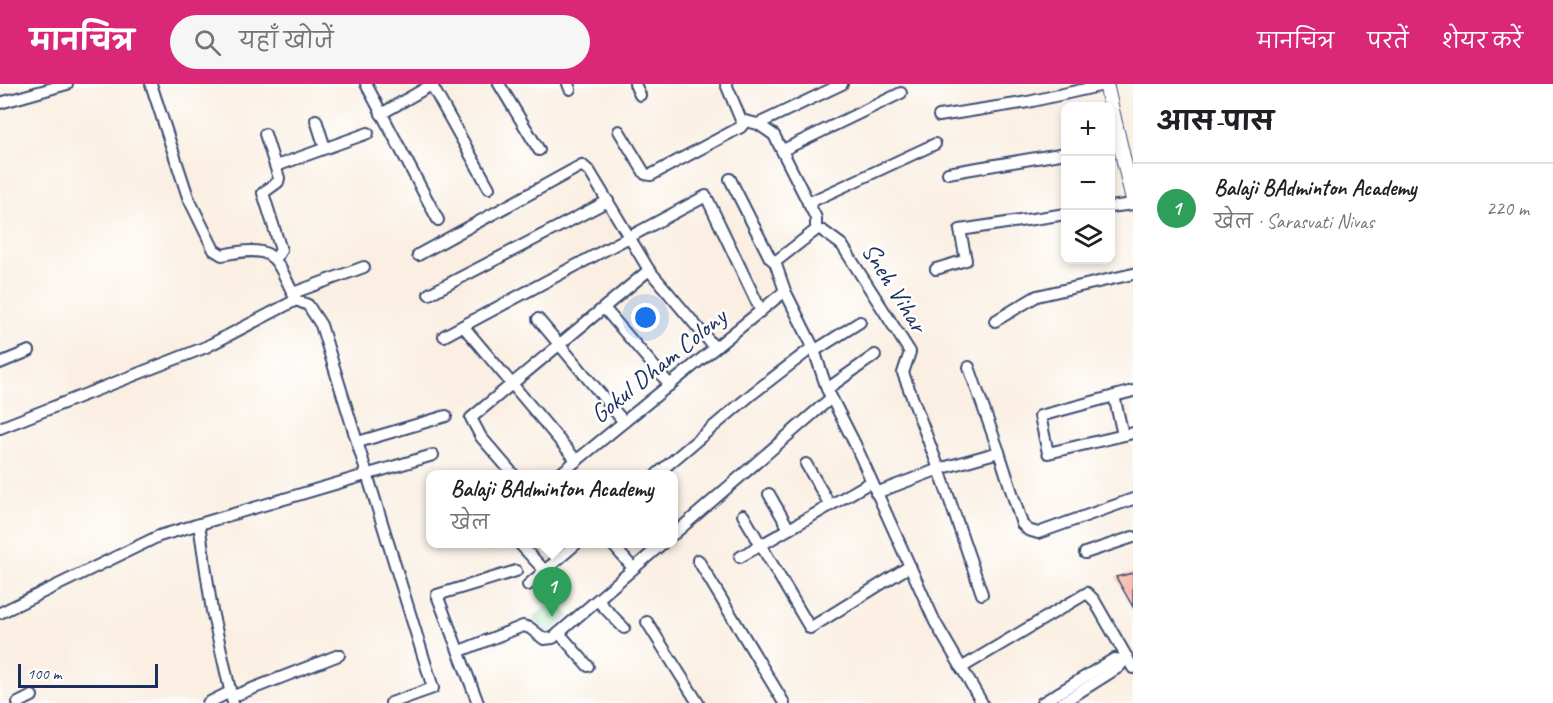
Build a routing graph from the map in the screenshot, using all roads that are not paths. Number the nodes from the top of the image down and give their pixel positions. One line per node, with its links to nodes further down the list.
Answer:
1 (67, 84): 13 (street)
2 (151, 84): 42 (street)
3 (366, 84): 14 (street)
4 (432, 84): 14 (street); 32 (street)
5 (499, 84): 25 (street)
6 (635, 84): 11 (street)
7 (726, 84): 17 (street)
8 (843, 84): 18 (street)
9 (1107, 84): 12 (street); 15 (street)
10 (901, 93): 26 (street)
11 (640, 95)
12 (1109, 102)
13 (0, 103)
14 (381, 114): 38 (street)
15 (939, 116)
16 (316, 120): 24 (street)
17 (745, 122): 18 (street); 19 (street)
18 (758, 124): 26 (street)
19 (619, 131)
20 (368, 133): 24 (street)
21 (265, 134): 28 (street)
22 (1115, 143): 31 (street)
23 (935, 144): 35 (street)
24 (325, 148): 28 (street)
25 (539, 150)
26 (783, 150): 35 (street)
27 (1061, 154): 29 (street)
28 (276, 166): 42 (street)
29 (948, 173)
30 (730, 179): 43 (street)
31 (1131, 185): 34 (street)
32 (489, 188)
33 (608, 201): 40 (street); 41 (street); 49 (street)
34 (1133, 202): 36 (street)
35 (808, 203): 43 (street)
36 (1115, 206)
37 (1061, 215): 45 (street)
38 (438, 220)
39 (824, 231): 79 (street, Sneh Vihar)
40 (629, 236): 46 (street); 52 (street); 56 (street)
41 (418, 255)
42 (276, 258): 50 (street)
43 (776, 262): 48 (street)
44 (364, 267): 50 (street)
45 (936, 269)
46 (649, 270): 51 (street); 59 (street)
47 (1133, 273): 54 (street)
48 (785, 291): 52 (street, Gokul Dham Colony); 60 (street)
49 (429, 294)
50 (294, 297): 72 (street); 74 (street)
51 (604, 308): 58 (street); 66 (street)
52 (761, 310): 59 (street, Gokul Dham Colony)
53 (538, 319): 58 (street)
54 (995, 321)
55 (860, 322): 60 (street)
56 (463, 326): 57 (street); 65 (street)
57 (444, 336)
58 (559, 345): 65 (street); 71 (street)
59 (715, 348): 66 (street, Gokul Dham Colony)
60 (813, 349): 68 (street); 82 (street)
61 (29, 351): 63 (street)
62 (875, 355): 68 (street)
63 (0, 363)
64 (969, 367): 75 (street)
65 (512, 384): 77 (street); 80 (street)
66 (670, 385): 71 (street, Gokul Dham Colony)
67 (1133, 391): 69 (street)
68 (829, 394): 84 (street); 92 (street)
69 (1114, 396): 73 (street); 73 (street)
70 (446, 416): 74 (street)
71 (624, 422): 77 (street, Gokul Dham Colony)
72 (0, 428)
73 (1128, 434)
74 (358, 442): 83 (street)
75 (999, 452): 79 (street); 87 (street)
76 (433, 455): 83 (street)
77 (577, 461): 81 (street, Gokul Dham Colony)
78 (806, 464): 88 (street)
79 (939, 469): 85 (street); 107 (street)
80 (510, 470)
81 (565, 470)
82 (662, 470)
83 (365, 474): 90 (street); 123 (street)
84 (871, 482): 85 (street); 88 (street)
85 (876, 493): 102 (street)
86 (769, 494): 91 (street)
87 (1133, 499)
88 (830, 505): 91 (street)
89 (743, 515): 94 (street)
90 (199, 524): 109 (street); 120 (street)
91 (789, 529): 94 (street)
92 (678, 530)
93 (1133, 537): 99 (street)
94 (760, 545): 100 (street); 102 (street)
95 (524, 548): 104 (street)
96 (570, 548): 104 (street)
97 (616, 548): 103 (street)
98 (656, 548): 103 (street)
99 (1085, 553)
100 (740, 557)
101 (698, 560): 126 (street)
102 (910, 567): 117 (street)
103 (633, 568): 108 (street)
104 (544, 570): 106 (street)
105 (516, 571): 113 (street)
106 (528, 585)
107 (982, 594)
108 (597, 600): 111 (street); 112 (street)
109 (0, 613)
110 (647, 622): 125 (street)
111 (624, 628)
112 (559, 633): 113 (street); 116 (street)
113 (460, 651): 124 (street)
114 (339, 655): 120 (street)
115 (1127, 657): 117 (street); 118 (street); 128 (street); 129 (street)
116 (588, 666)
117 (961, 668): 127 (street)
118 (1133, 668)
119 (32, 696): 121 (street)
120 (231, 697): 122 (street)
121 (18, 703)
122 (208, 703)
123 (391, 703)
124 (478, 703)
125 (698, 703)
126 (784, 703)
127 (982, 703)
128 (1042, 703)
129 (1062, 703)

